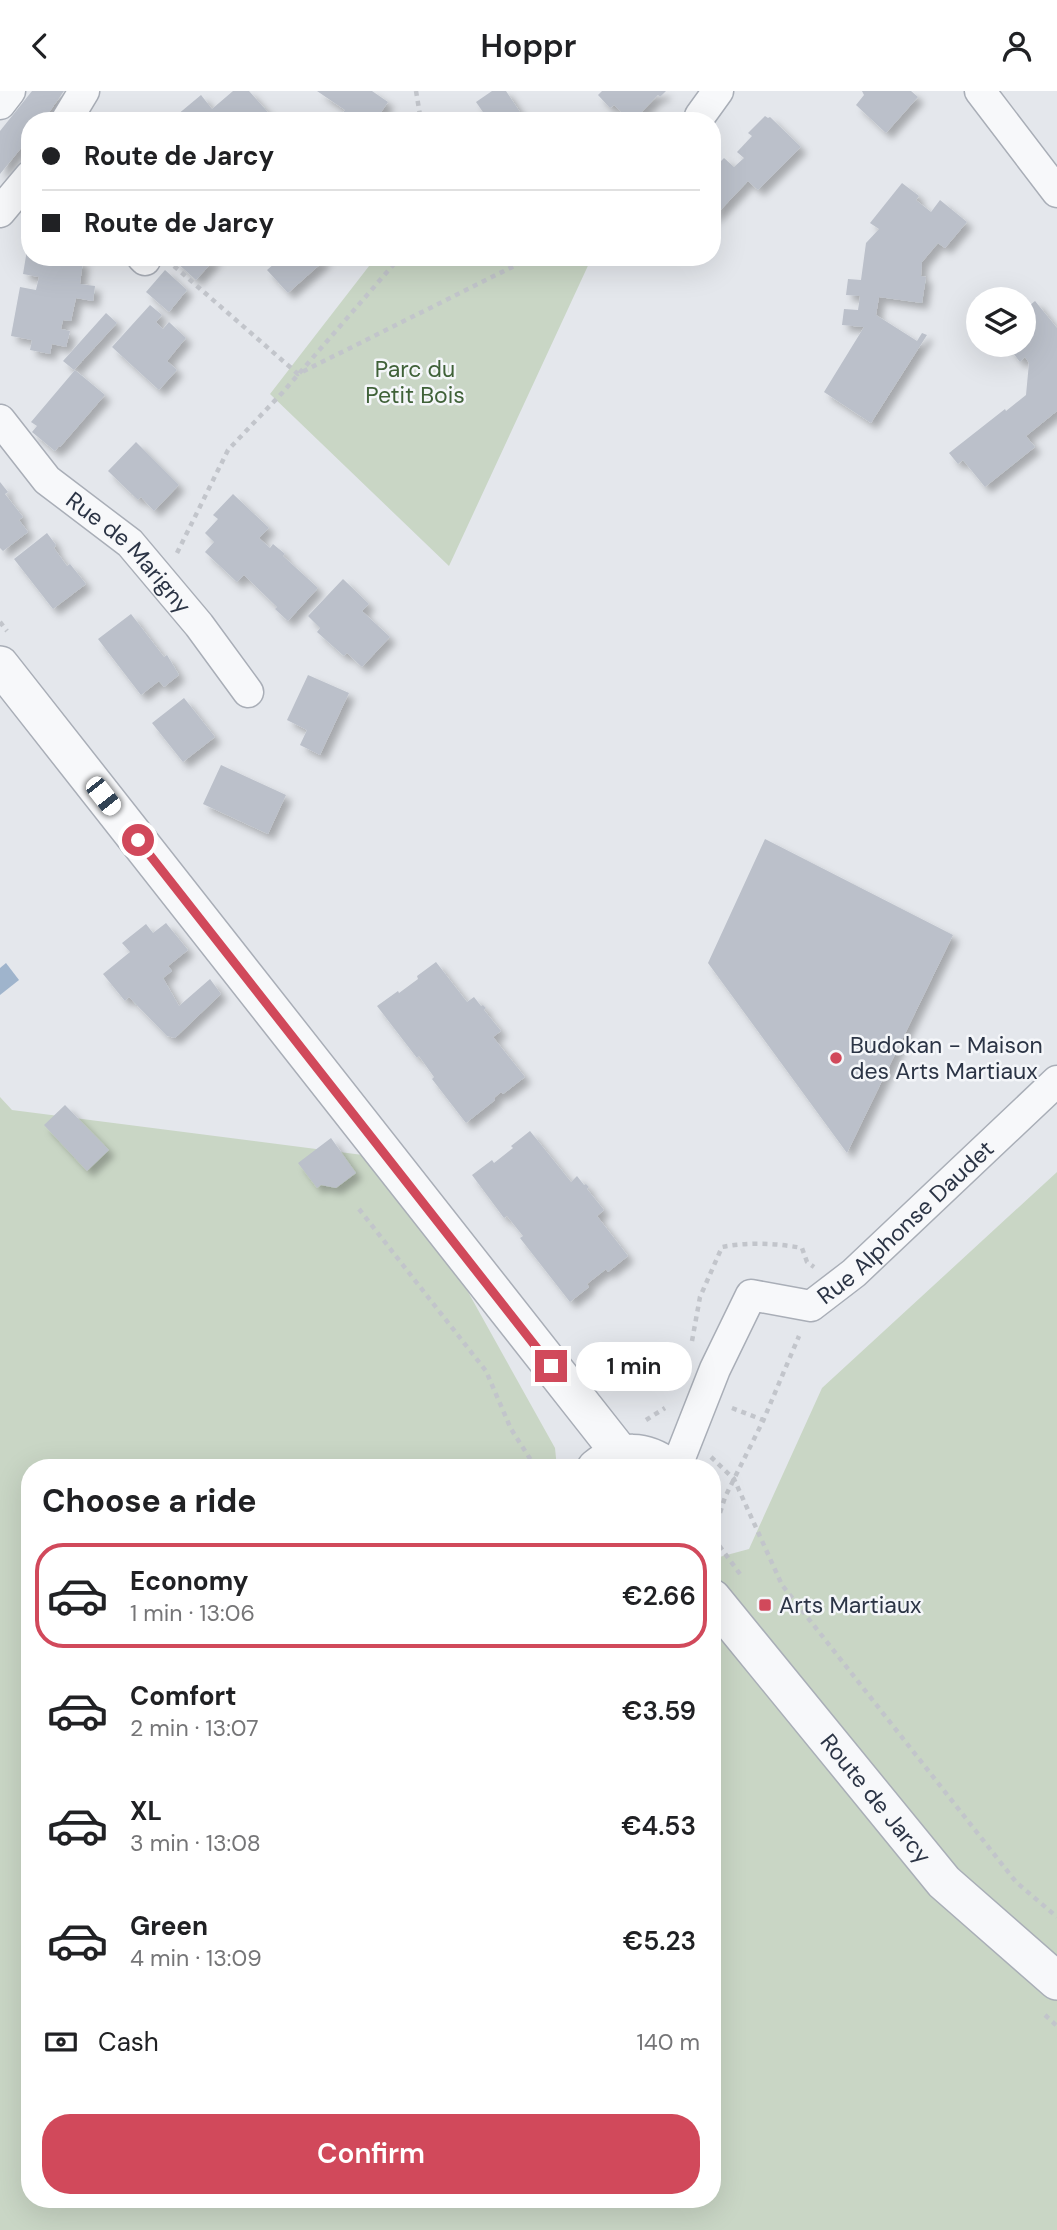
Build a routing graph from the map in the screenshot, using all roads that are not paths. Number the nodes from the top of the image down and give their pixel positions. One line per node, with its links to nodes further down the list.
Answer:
1 (10, 91): 5 (street)
2 (84, 91): 6 (street)
3 (718, 91): 7 (street)
4 (980, 91): 9 (street)
5 (0, 104)
6 (71, 112)
7 (703, 112)
8 (21, 187): 10 (street)
9 (1057, 192)
10 (0, 212)
11 (0, 420): 13 (street, Rue de Marigny)
12 (0, 665): 15 (street)
13 (248, 692)
14 (1057, 1081): 18 (street, Rue Alphonse Daudet)
15 (606, 1459)
16 (617, 1459): 17 (street)
17 (659, 1459)
18 (680, 1459)
19 (721, 1609): 20 (street, Route de Jarcy)
20 (1057, 1981)

